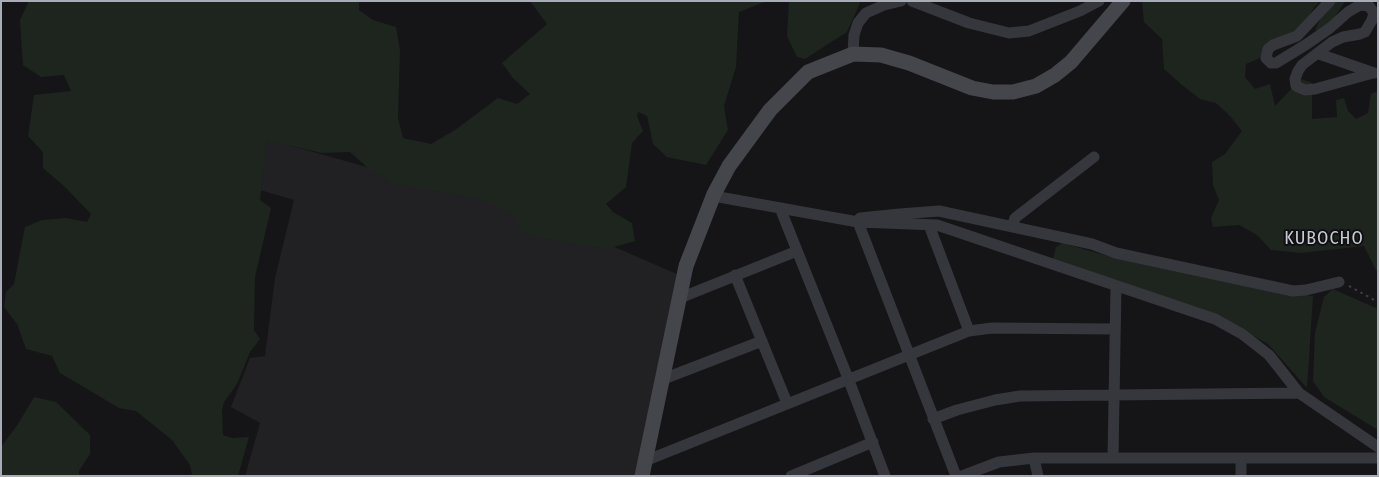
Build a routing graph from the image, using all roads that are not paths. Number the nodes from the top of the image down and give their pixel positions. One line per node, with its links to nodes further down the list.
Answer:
1 (901, 1): 6 (street)
2 (912, 1): 3 (street)
3 (1098, 1)
4 (1123, 1): 6 (street)
5 (1330, 1): 7 (street)
6 (853, 54): 10 (street)
7 (1319, 54): 8 (street); 8 (street)
8 (1375, 74)
9 (1094, 157): 14 (street)
10 (714, 194): 11 (street); 19 (street)
11 (782, 208): 12 (street); 15 (street)
12 (858, 222): 13 (street); 14 (street); 23 (street)
13 (928, 225): 18 (street); 21 (street)
14 (1012, 227): 17 (street)
15 (797, 250): 16 (street); 25 (street)
16 (735, 275): 19 (street); 22 (street)
17 (1339, 282)
18 (1116, 286): 20 (street); 26 (street)
19 (679, 295): 24 (street)
20 (1115, 329): 21 (street); 27 (street)
21 (969, 330): 23 (street)
22 (762, 341): 24 (street); 28 (street)
23 (908, 354): 25 (street); 29 (street)
24 (662, 378): 36 (street)
25 (848, 378): 28 (street); 30 (street)
26 (1299, 393): 27 (street); 31 (street)
27 (1115, 395): 29 (street); 33 (street)
28 (787, 403): 36 (street)
29 (933, 419): 39 (street)
30 (873, 442): 37 (street); 38 (street)
31 (1378, 447)
32 (1034, 458): 33 (street); 40 (street); 41 (street)
33 (1113, 458): 34 (street)
34 (1241, 458): 35 (street); 42 (street)
35 (1378, 458)
36 (643, 469)
37 (791, 476)
38 (885, 476)
39 (956, 476)
40 (962, 476)
41 (1038, 476)
42 (1241, 476)

